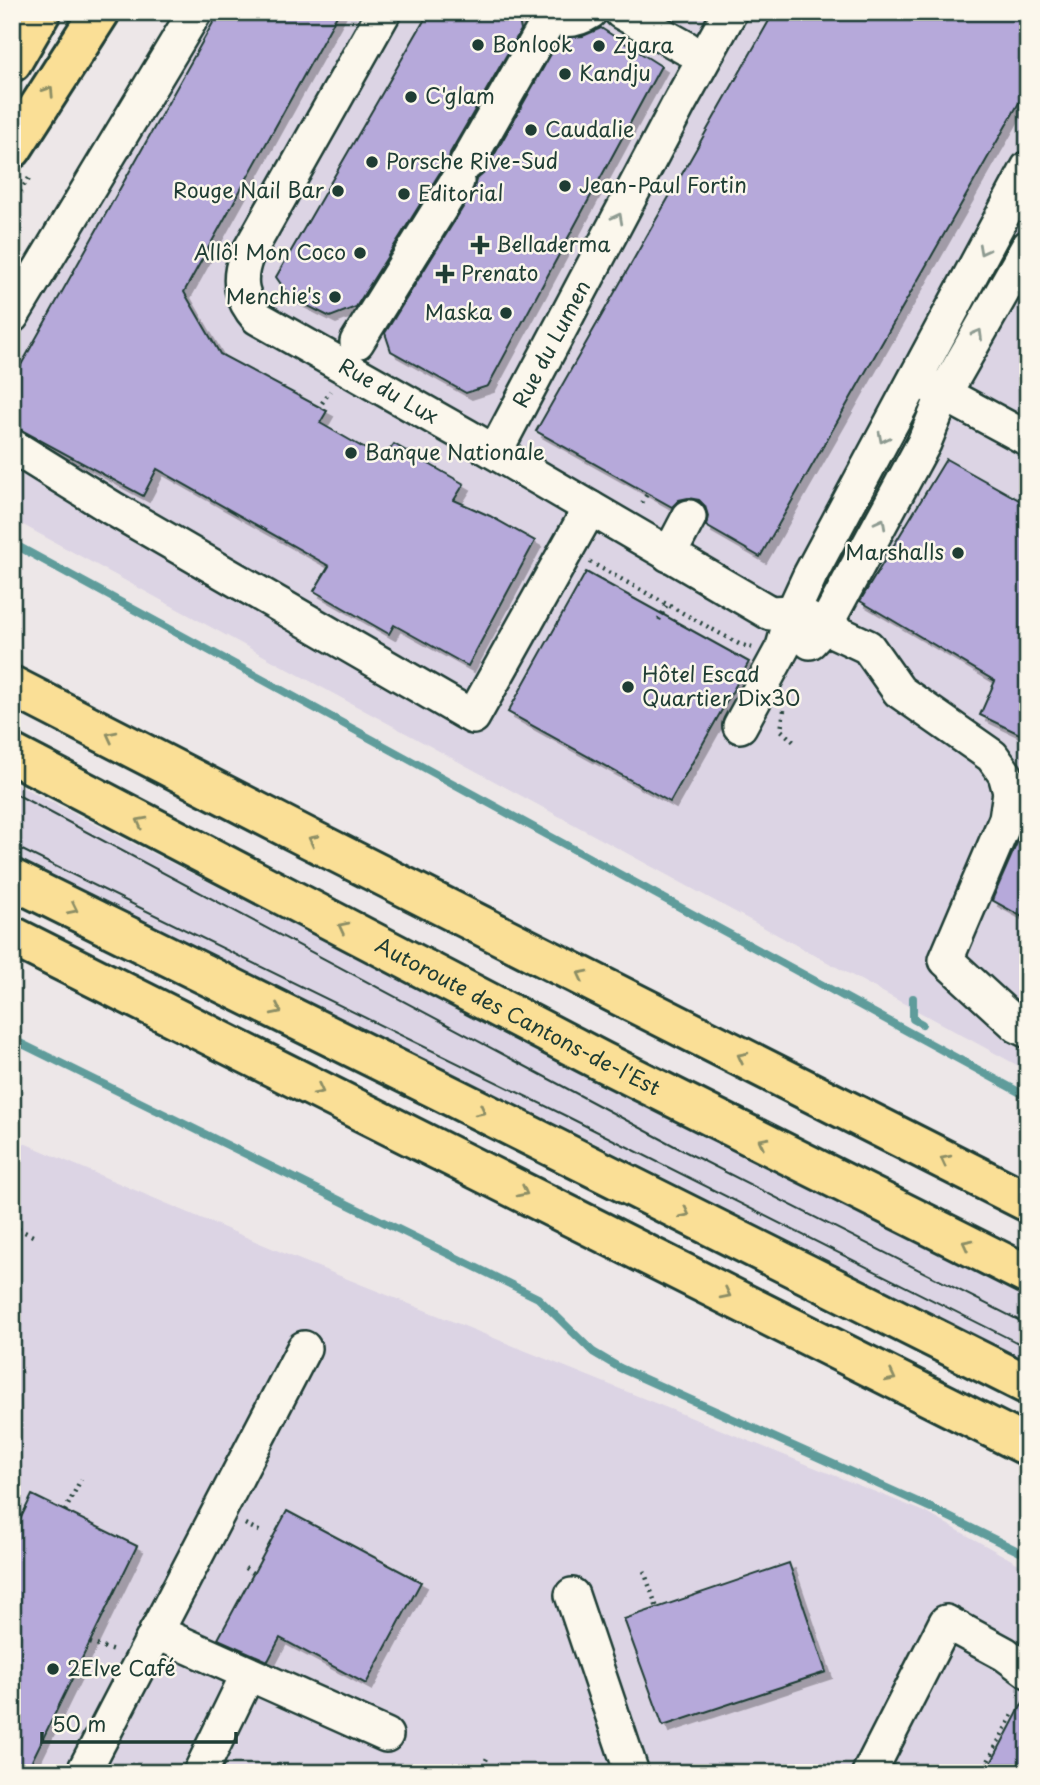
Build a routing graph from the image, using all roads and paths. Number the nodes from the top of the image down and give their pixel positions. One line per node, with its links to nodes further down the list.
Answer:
1 (41, 12): 10 (main road)
2 (100, 12): 11 (main road, one-way to 2)
3 (195, 12): 14 (street)
4 (384, 12): 20 (street, Rue du Lux)
5 (590, 12): 8 (street)
6 (621, 12): 9 (street)
7 (730, 12): 20 (street, Rue du Lumen, one-way to 7)
8 (548, 14): 15 (street)
9 (686, 48)
10 (12, 62)
11 (12, 149)
12 (1028, 168): 16 (street, one-way to 16)
13 (1028, 247): 17 (street, one-way to 13)
14 (12, 316)
15 (357, 342)
16 (914, 378): 17 (street); 28 (street, one-way to 28)
17 (944, 394): 18 (street); 30 (street, one-way to 17)
18 (1028, 439)
19 (12, 446): 23 (street)
20 (495, 452): 23 (street, Rue du Lux)
21 (648, 494): 22 (path)
22 (642, 503)
23 (590, 508): 25 (street, Rue du Lux)
24 (689, 517): 25 (street)
25 (669, 555): 28 (street, Rue du Lux)
26 (590, 561): 27 (path)
27 (667, 604): 29 (path); 31 (path)
28 (793, 612): 30 (street, Rue du Lux); 30 (street)
29 (659, 620)
30 (825, 626): 39 (street, Rue du Lux)
31 (763, 652)
32 (12, 685): 41 (main road, one-way to 32)
33 (784, 708): 34 (path)
34 (793, 742)
35 (12, 754): 44 (main road, Autoroute des Cantons-de-l'Est, one-way to 35)
36 (12, 878): 46 (main road, one-way to 46)
37 (12, 936): 40 (main road)
38 (12, 964): 40 (main road)
39 (1028, 1031)
40 (215, 1037): 47 (main road, one-way to 47)
41 (1028, 1202)
42 (12, 1226): 43 (path)
43 (37, 1238)
44 (1028, 1275)
45 (304, 1348): 55 (street)
46 (1028, 1385)
47 (1028, 1446)
48 (81, 1479): 49 (path)
49 (65, 1511)
50 (245, 1568): 52 (path)
51 (644, 1571): 54 (path)
52 (254, 1574)
53 (572, 1595): 64 (street)
54 (657, 1608)
55 (156, 1632): 57 (street); 61 (street)
56 (1028, 1671): 65 (street)
57 (248, 1674): 59 (street); 62 (street)
58 (1012, 1715): 66 (path)
59 (386, 1735)
60 (488, 1756): 63 (path)
61 (83, 1773)
62 (200, 1773)
63 (480, 1773)
64 (632, 1773)
65 (869, 1773)
66 (982, 1773)

